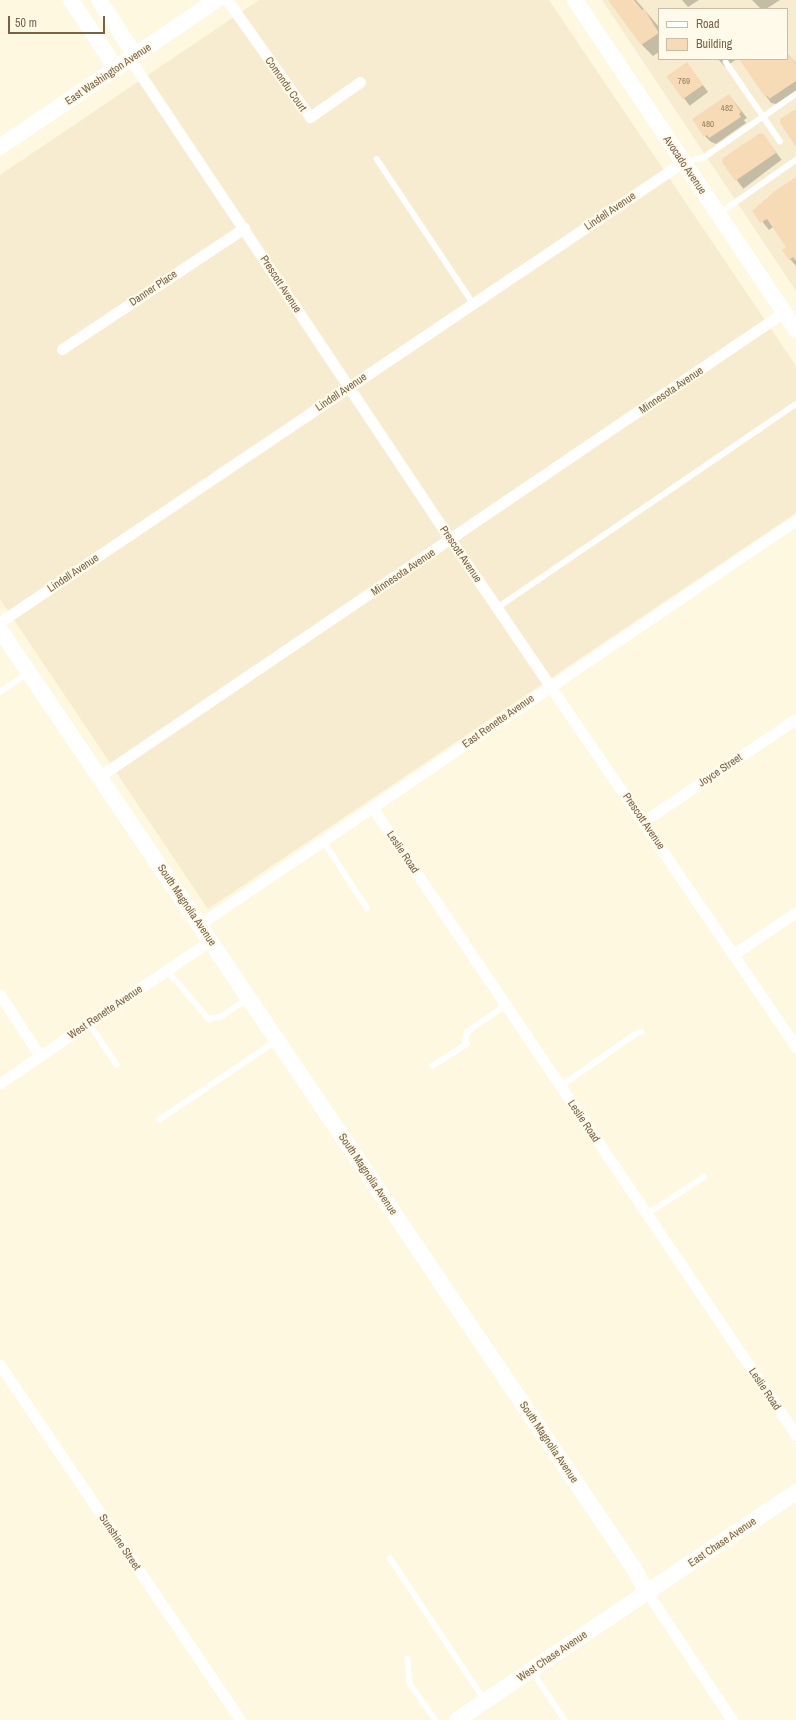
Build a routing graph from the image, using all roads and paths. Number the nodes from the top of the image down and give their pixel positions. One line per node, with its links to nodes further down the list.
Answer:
1 (71, 0): 8 (main road)
2 (99, 0): 6 (main road, Prescott Avenue)
3 (216, 0): 6 (main road, East Washington Avenue)
4 (227, 0): 9 (street, Comondu Court)
5 (574, 0): 16 (main road, Avocado Avenue)
6 (133, 57): 8 (main road, East Washington Avenue); 18 (street, Prescott Avenue)
7 (726, 62): 11 (lane)
8 (116, 68): 13 (main road, East Washington Avenue)
9 (360, 82)
10 (796, 94): 11 (lane)
11 (763, 116): 12 (lane); 16 (lane)
12 (780, 141)
13 (0, 147)
14 (377, 159): 19 (lane)
15 (796, 160): 17 (lane)
16 (682, 162): 17 (main road, Avocado Avenue); 19 (street, Lindell Avenue)
17 (718, 214): 20 (main road, Avocado Avenue)
18 (244, 228): 22 (street, Danner Place); 23 (street, Prescott Avenue)
19 (473, 303): 23 (street, Lindell Avenue)
20 (784, 312): 21 (main road, Avocado Avenue); 26 (street, Minnesota Avenue)
21 (796, 330)
22 (62, 349)
23 (349, 386): 26 (street, Prescott Avenue); 28 (street, Lindell Avenue)
24 (796, 404): 27 (lane)
25 (796, 520): 31 (street, East Renette Avenue)
26 (450, 539): 27 (street, Prescott Avenue); 34 (street, Minnesota Avenue)
27 (497, 608): 31 (street, Prescott Avenue)
28 (0, 622)
29 (0, 630): 30 (main road, South Magnolia Avenue)
30 (28, 672): 32 (lane); 34 (main road, South Magnolia Avenue)
31 (550, 685): 35 (street, East Renette Avenue); 36 (street, Prescott Avenue)
32 (0, 692)
33 (796, 719): 36 (street, Joyce Street)
34 (100, 776): 40 (main road, South Magnolia Avenue)
35 (372, 807): 37 (street, East Renette Avenue); 46 (street, Leslie Road)
36 (644, 821): 42 (street, Prescott Avenue)
37 (323, 840): 38 (lane); 40 (street, East Renette Avenue)
38 (367, 908)
39 (796, 912): 42 (street)
40 (200, 924): 41 (main road, South Magnolia Avenue)
41 (211, 940): 43 (street, West Renette Avenue); 45 (main road, South Magnolia Avenue)
42 (734, 954): 50 (street, Prescott Avenue)
43 (167, 970): 45 (lane); 47 (street, West Renette Avenue)
44 (0, 995): 51 (street)
45 (250, 998): 49 (main road, South Magnolia Avenue)
46 (506, 1005): 53 (lane); 55 (street, Leslie Road)
47 (89, 1023): 51 (street, West Renette Avenue); 52 (lane)
48 (641, 1032): 55 (lane)
49 (278, 1040): 56 (lane); 63 (main road, South Magnolia Avenue)
50 (796, 1046)
51 (40, 1056): 54 (street, West Renette Avenue)
52 (117, 1064)
53 (432, 1066)
54 (0, 1083)
55 (561, 1086): 58 (street, Leslie Road)
56 (159, 1120)
57 (704, 1177): 58 (lane)
58 (647, 1214): 60 (street, Leslie Road)
59 (0, 1364): 67 (street, Sunshine Street)
60 (796, 1435)
61 (796, 1492): 63 (main road, East Chase Avenue)
62 (390, 1558): 66 (lane)
63 (648, 1592): 65 (main road, West Chase Avenue); 71 (street, South Magnolia Avenue)
64 (408, 1659): 68 (lane)
65 (532, 1670): 66 (main road, West Chase Avenue); 70 (lane)
66 (486, 1701): 69 (main road, West Chase Avenue)
67 (240, 1720)
68 (436, 1720)
69 (457, 1720)
70 (565, 1720)
71 (732, 1720)

